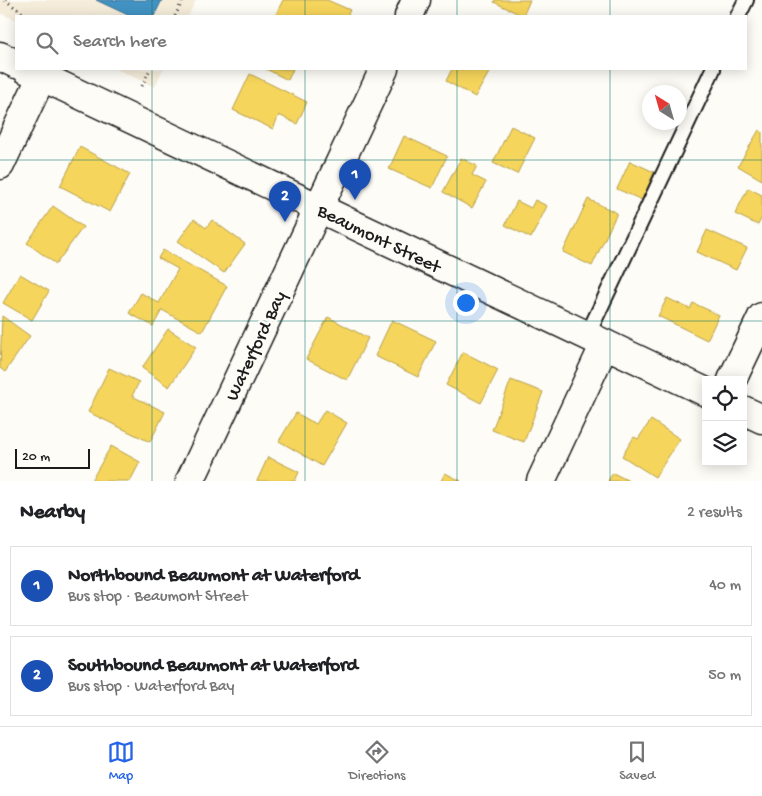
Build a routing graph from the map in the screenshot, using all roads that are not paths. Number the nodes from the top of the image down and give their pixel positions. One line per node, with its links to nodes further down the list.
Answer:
1 (416, 0): 3 (street)
2 (746, 0): 4 (lane)
3 (409, 15)
4 (738, 15)
5 (0, 56): 6 (street)
6 (15, 64)
7 (384, 70): 11 (street, Waterford Bay)
8 (713, 70): 13 (lane)
9 (34, 72): 10 (street); 11 (street, Beaumont Street)
10 (0, 165)
11 (320, 208): 13 (street, Beaumont Street); 18 (street, Waterford Bay)
12 (762, 317): 14 (street)
13 (596, 340): 15 (street, Beaumont Street); 19 (street)
14 (734, 376)
15 (702, 390)
16 (747, 412): 17 (street)
17 (762, 419)
18 (190, 481)
19 (541, 481)

